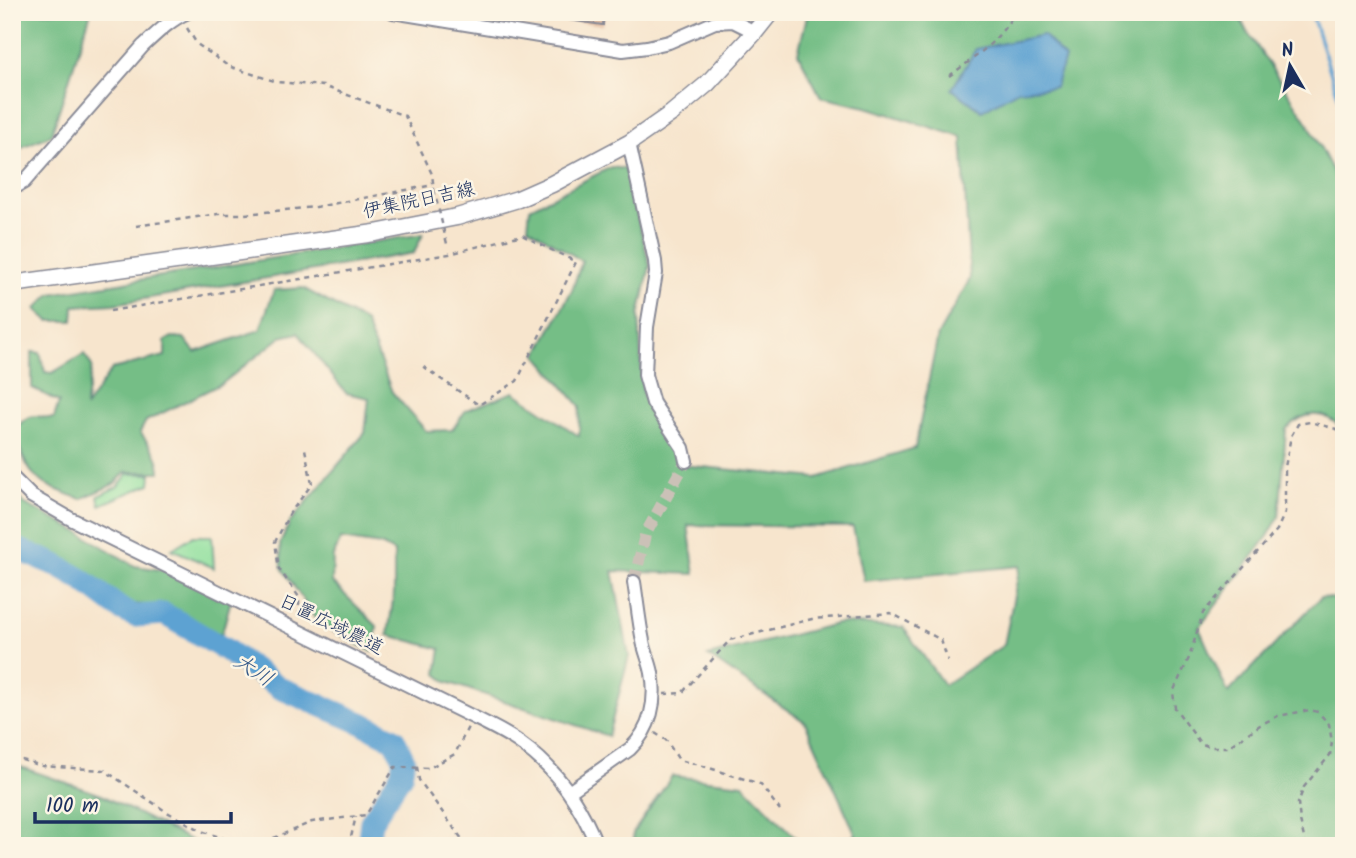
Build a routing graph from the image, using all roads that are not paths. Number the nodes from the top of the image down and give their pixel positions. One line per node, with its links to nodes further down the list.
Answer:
1 (393, 12): 4 (street)
2 (771, 12): 4 (main road, 伊集院日吉線)
3 (184, 14): 6 (street)
4 (755, 33): 5 (main road, 伊集院日吉線)
5 (629, 143): 7 (main road, 伊集院日吉線); 8 (street)
6 (12, 190)
7 (12, 284)
8 (685, 461)
9 (12, 477): 11 (street, 日置広域農道)
10 (634, 582): 11 (street)
11 (569, 792): 12 (street, 日置広域農道)
12 (597, 846)

